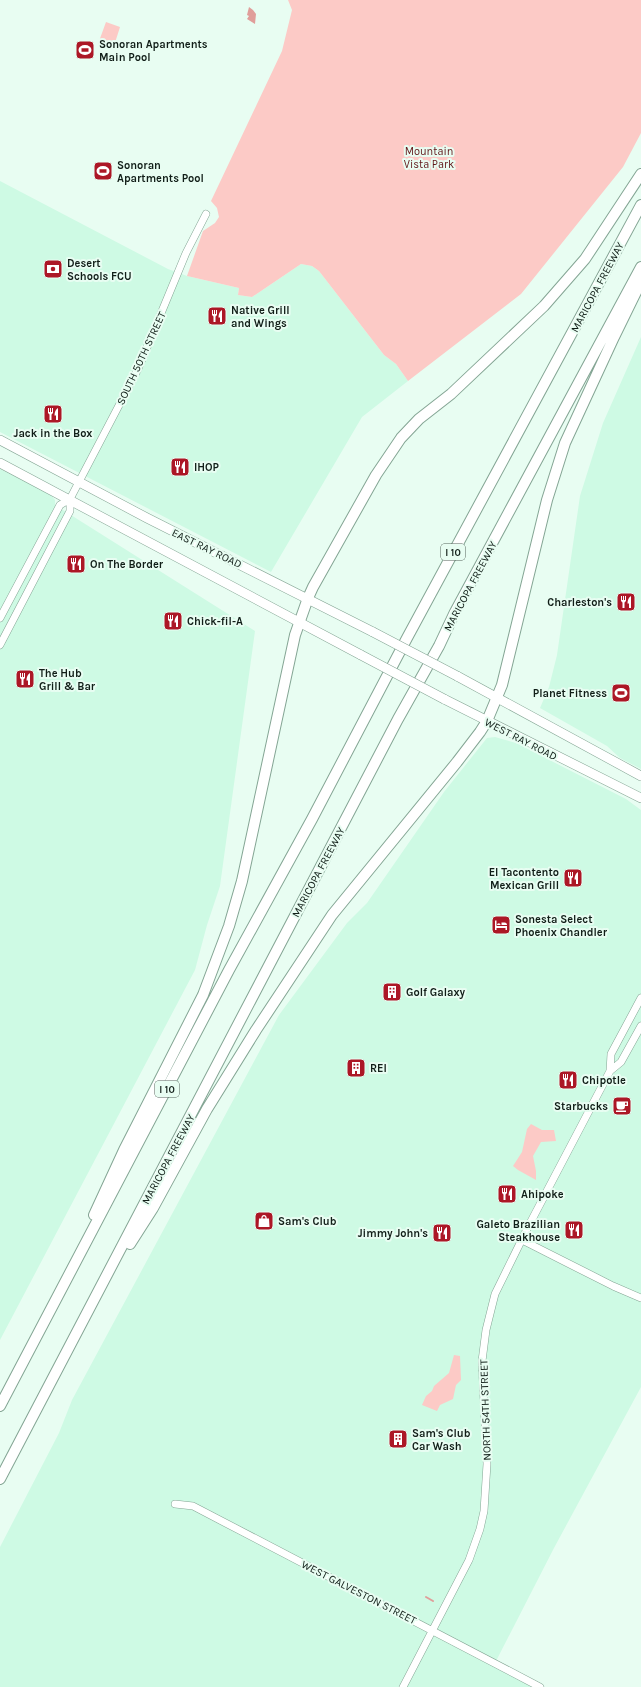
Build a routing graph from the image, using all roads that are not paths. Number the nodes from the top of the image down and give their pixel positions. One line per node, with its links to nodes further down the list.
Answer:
1 (641, 174): 10 (highway)
2 (641, 205): 23 (highway, MARICOPA FREEWAY / I 10)
3 (206, 214): 8 (street, SOUTH 50TH STREET)
4 (641, 267): 24 (highway, MARICOPA FREEWAY / I 10)
5 (641, 282): 15 (highway)
6 (0, 440): 8 (main road, EAST RAY ROAD)
7 (0, 463): 9 (main road, EAST RAY ROAD)
8 (77, 486): 9 (street, SOUTH 50TH STREET); 10 (main road, EAST RAY ROAD)
9 (70, 499): 11 (street, SOUTH 50TH STREET); 12 (main road, EAST RAY ROAD); 13 (street, SOUTH 50TH STREET)
10 (308, 598): 12 (highway); 15 (main road, EAST RAY ROAD, bridge)
11 (0, 618)
12 (299, 623): 14 (main road, EAST RAY ROAD, bridge); 23 (highway)
13 (0, 645)
14 (403, 677): 16 (main road, WEST RAY ROAD, bridge)
15 (497, 697): 16 (highway); 17 (main road)
16 (487, 721): 18 (main road, WEST RAY ROAD); 24 (highway)
17 (641, 776)
18 (641, 798)
19 (641, 998): 21 (street, NORTH 54TH STREET)
20 (641, 1026): 21 (street, NORTH 54TH STREET)
21 (610, 1071): 22 (street, NORTH 54TH STREET)
22 (522, 1240): 25 (street); 29 (street, NORTH 54TH STREET)
23 (68, 1278): 26 (highway, MARICOPA FREEWAY / I 10)
24 (97, 1294): 27 (highway, MARICOPA FREEWAY / I 10)
25 (641, 1298)
26 (0, 1406)
27 (0, 1479)
28 (175, 1504): 29 (street, WEST GALVESTON STREET)
29 (433, 1630): 30 (street, NORTH 54TH STREET); 31 (street, WEST GALVESTON STREET)
30 (403, 1687)
31 (540, 1687)

